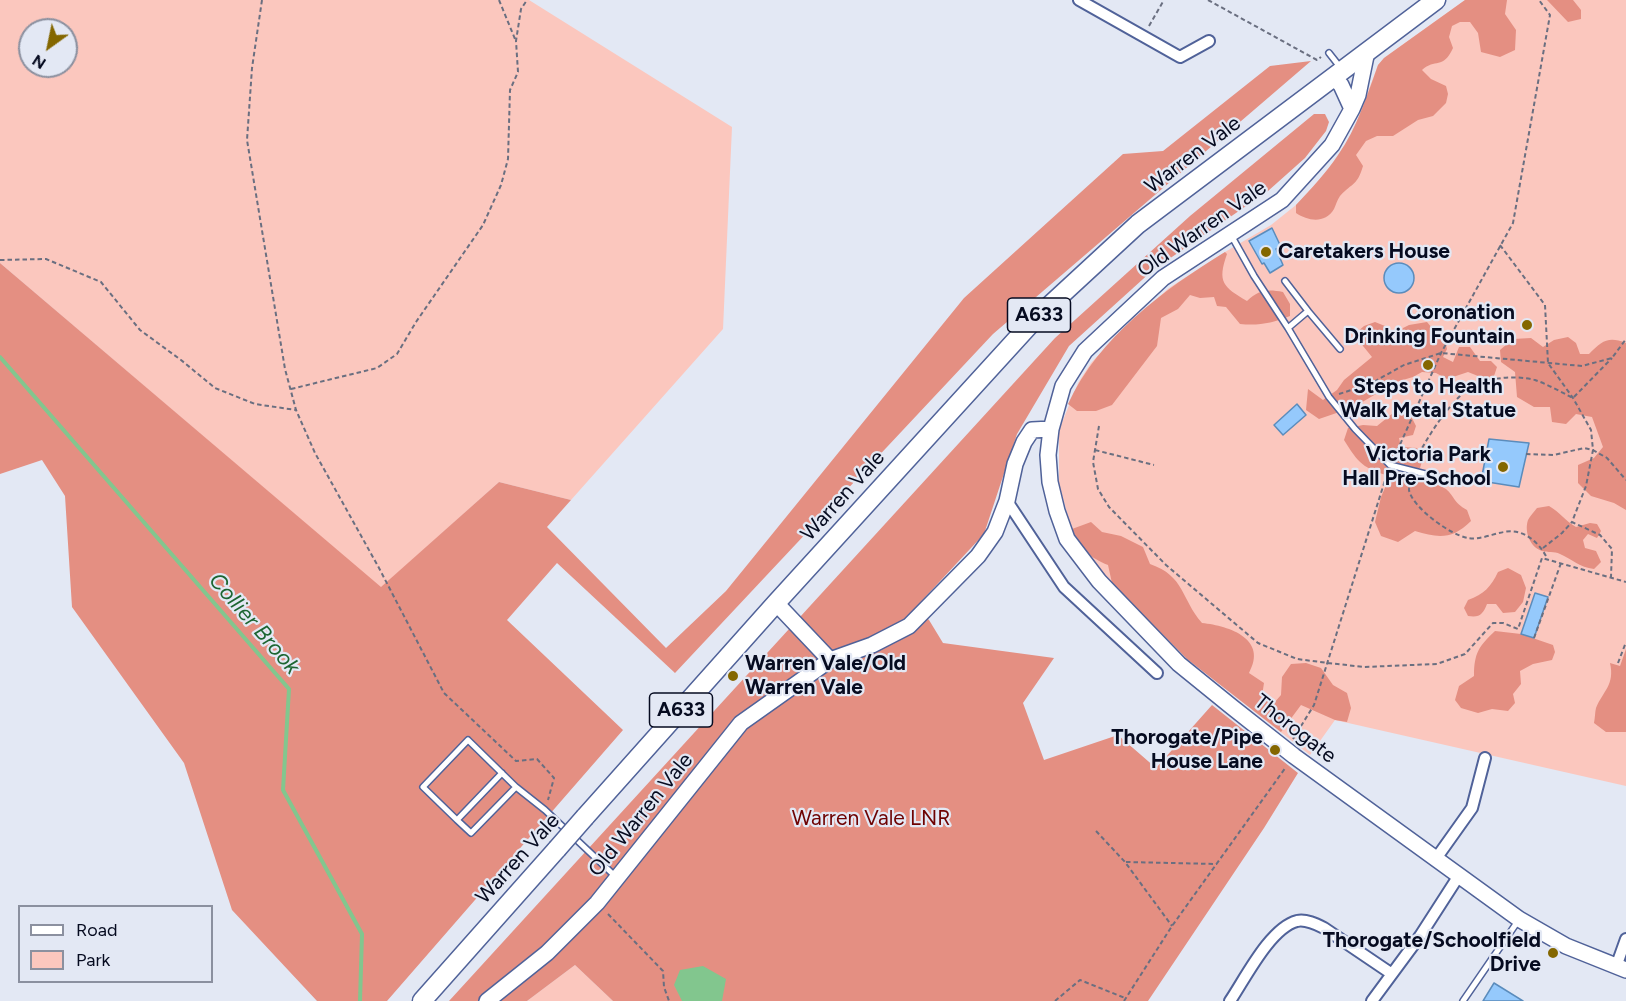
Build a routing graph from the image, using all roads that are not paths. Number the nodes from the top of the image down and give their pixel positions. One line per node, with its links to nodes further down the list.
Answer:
1 (1079, 0): 3 (street)
2 (1436, 0): 4 (main road, A633)
3 (1209, 41)
4 (1367, 51): 6 (main road, A633); 7 (street, Old Warren Vale)
5 (1329, 52): 6 (lane)
6 (1338, 74): 7 (street); 16 (main road, Warren Vale / A633)
7 (1352, 109): 8 (street, Old Warren Vale)
8 (1231, 235): 11 (lane); 13 (street, Old Warren Vale)
9 (1285, 281): 10 (lane)
10 (1308, 311): 11 (lane); 12 (lane)
11 (1288, 328): 14 (lane)
12 (1340, 349)
13 (1051, 429): 15 (street, Old Warren Vale); 23 (street, Thorogate)
14 (1445, 479)
15 (1007, 501): 17 (street, Old Warren Vale); 18 (street)
16 (776, 603): 17 (street); 30 (main road, Warren Vale / A633, bridge)
17 (830, 660): 25 (street, Old Warren Vale)
18 (1157, 673)
19 (1485, 758): 23 (street)
20 (502, 773): 21 (lane); 22 (lane); 22 (lane)
21 (516, 787): 22 (lane); 25 (lane)
22 (457, 819)
23 (1435, 860): 24 (street, Thorogate)
24 (1458, 877): 26 (street, Thorogate); 29 (street)
25 (617, 878): 31 (street, Old Warren Vale)
26 (1519, 919): 28 (street, Thorogate); 34 (lane)
27 (1626, 939): 28 (street)
28 (1621, 969)
29 (1392, 974): 32 (street); 33 (street)
30 (422, 1001)
31 (487, 1001)
32 (1230, 1001)
33 (1372, 1001)
34 (1462, 1001)

